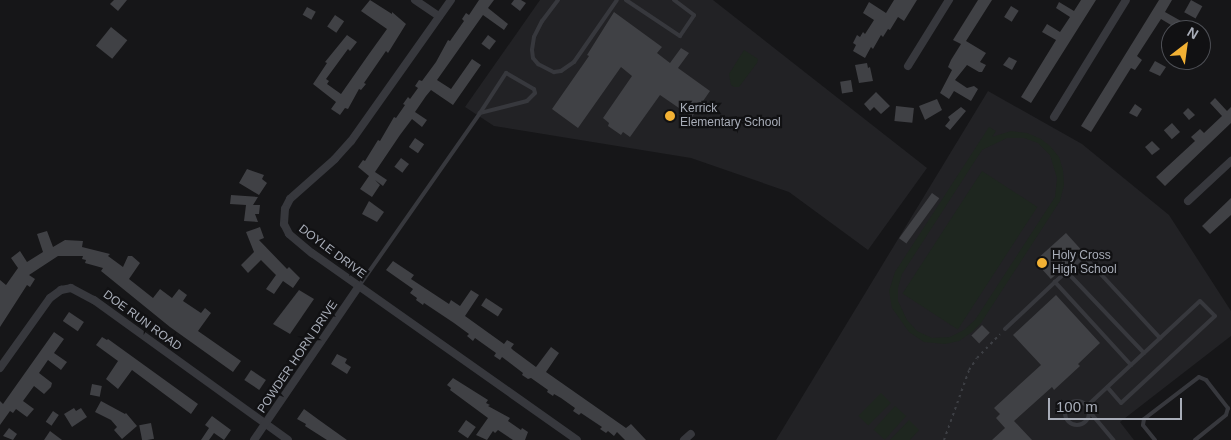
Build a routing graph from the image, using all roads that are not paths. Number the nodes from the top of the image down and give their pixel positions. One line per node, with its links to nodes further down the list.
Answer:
1 (415, 0): 9 (street)
2 (451, 0): 9 (street, DOYLE DRIVE)
3 (558, 0): 4 (lane)
4 (616, 0)
5 (626, 0): 6 (lane)
6 (674, 0)
7 (949, 0): 10 (street)
8 (1126, 0): 12 (street)
9 (439, 16): 17 (street, DOYLE DRIVE)
10 (908, 66)
11 (480, 113): 11 (lane); 17 (lane)
12 (1054, 117)
13 (1231, 160): 14 (street)
14 (1188, 201)
15 (1066, 272): 16 (lane); 19 (lane); 20 (lane)
16 (1055, 282): 18 (lane); 21 (lane)
17 (360, 286): 25 (street, POWDER HORN DRIVE); 29 (street, DOYLE DRIVE)
18 (1005, 329)
19 (1160, 338): 20 (lane); 23 (lane)
20 (1144, 353): 21 (lane)
21 (1131, 365): 23 (lane)
22 (0, 368): 25 (street, DOE RUN ROAD)
23 (1107, 387): 24 (lane)
24 (1088, 408): 24 (lane); 31 (lane)
25 (265, 424): 27 (street, POWDER HORN DRIVE); 28 (street, DOE RUN ROAD)
26 (691, 434): 30 (street)
27 (254, 440)
28 (288, 440)
29 (577, 440)
30 (684, 440)
31 (1113, 440)
32 (1155, 440): 33 (lane)
33 (1195, 440)

